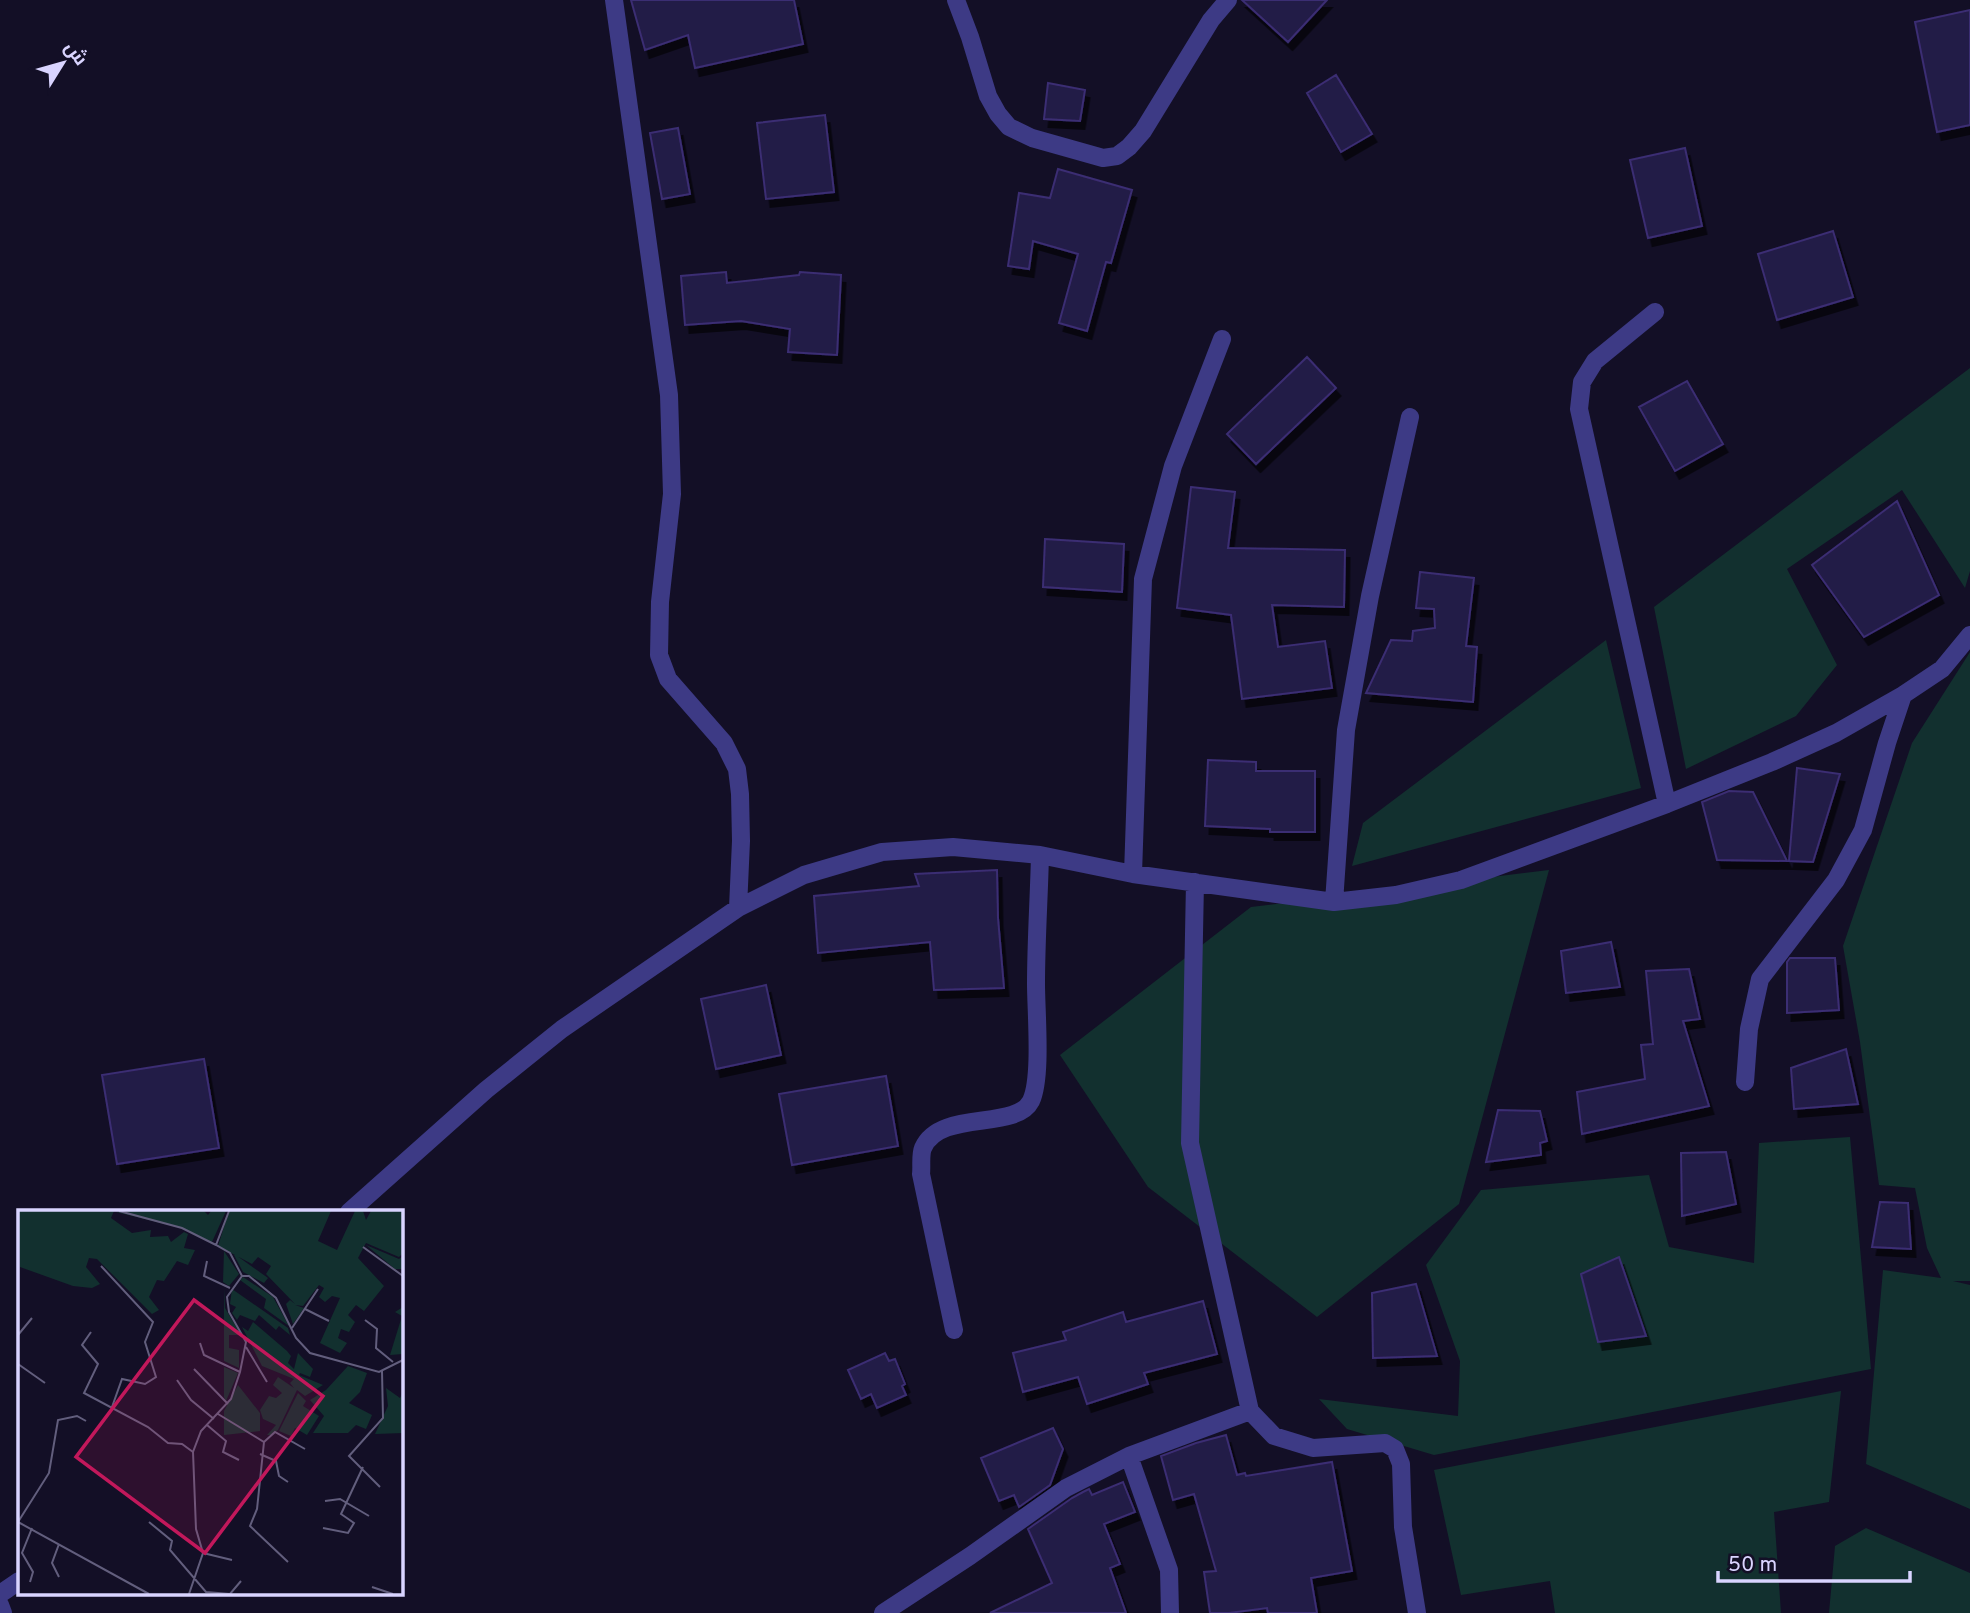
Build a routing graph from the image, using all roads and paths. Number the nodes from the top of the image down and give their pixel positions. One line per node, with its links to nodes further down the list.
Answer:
1 (614, 0): 14 (street)
2 (956, 0): 3 (street)
3 (1228, 0)
4 (1656, 312): 9 (street)
5 (1222, 340): 11 (street)
6 (1410, 417): 13 (street)
7 (1970, 635): 8 (street)
8 (1903, 695): 9 (street); 15 (street)
9 (1667, 804): 13 (street)
10 (1040, 855): 11 (street); 14 (street); 17 (street)
11 (1133, 874): 12 (street)
12 (1195, 882): 13 (street); 18 (street)
13 (1334, 902)
14 (738, 908): 16 (street)
15 (1745, 1082)
16 (351, 1210)
17 (954, 1330)
18 (1250, 1411): 19 (street); 26 (street)
19 (1129, 1456): 24 (street); 25 (street)
20 (18, 1582): 21 (street)
21 (0, 1594)
22 (0, 1605): 23 (street)
23 (4, 1613)
24 (883, 1613)
25 (1170, 1613)
26 (1417, 1613)

